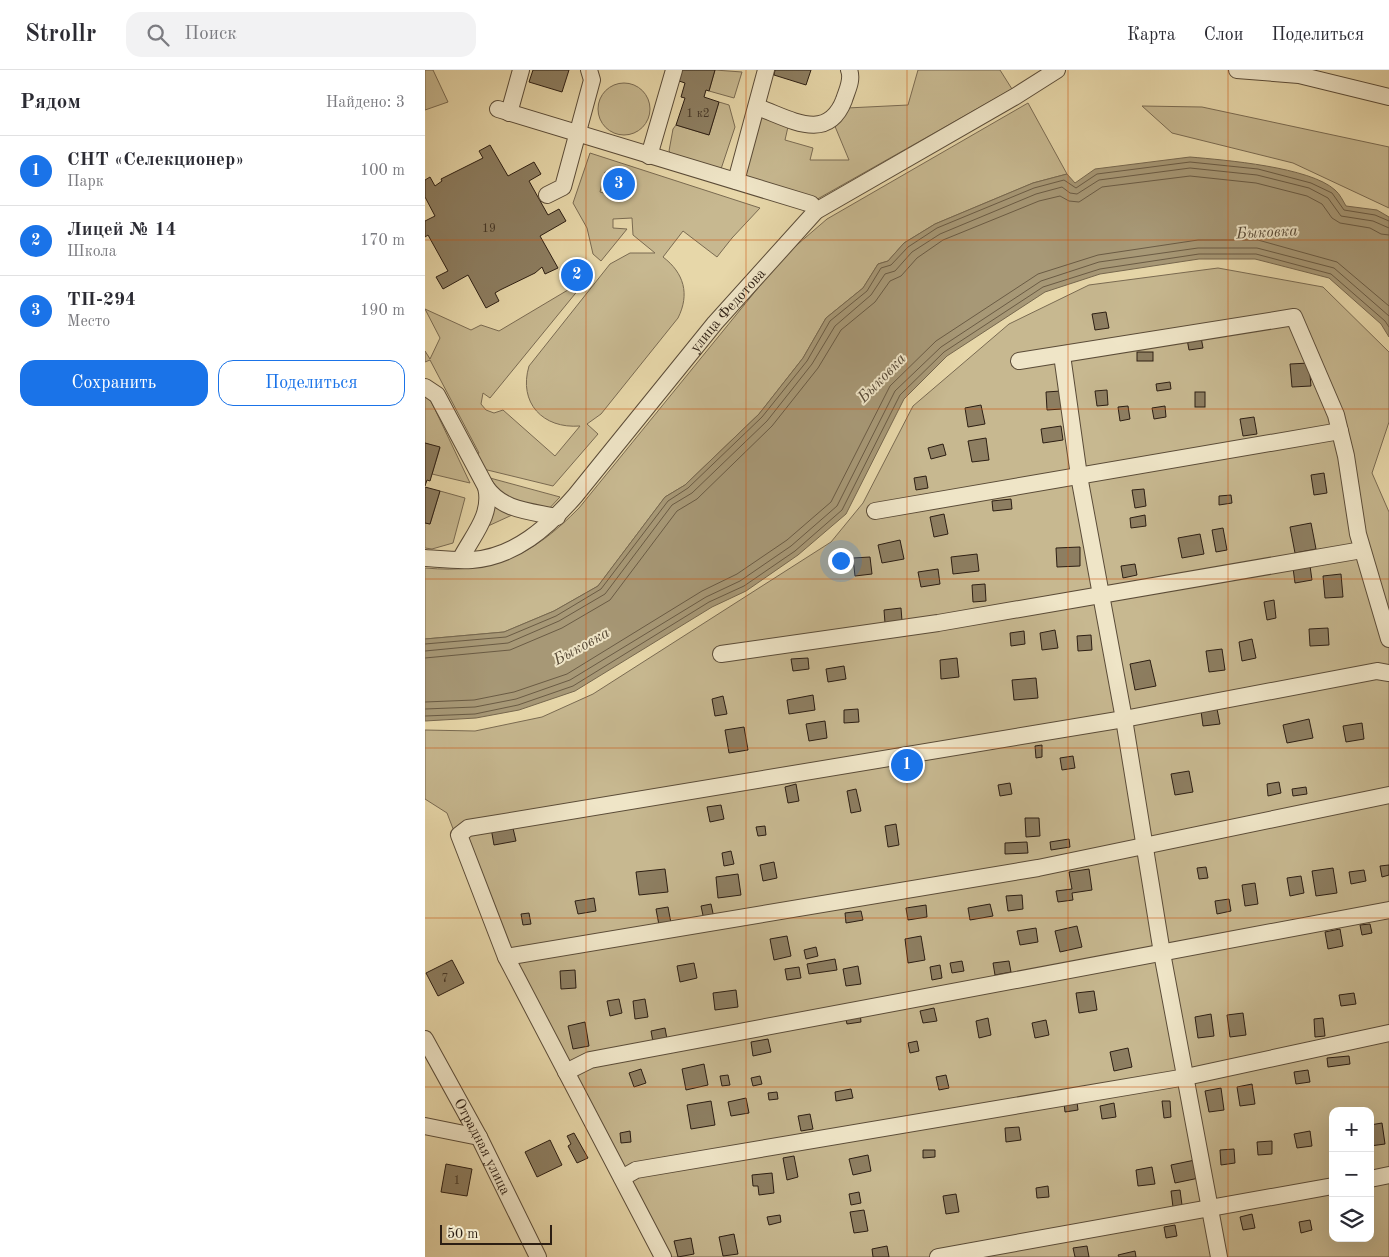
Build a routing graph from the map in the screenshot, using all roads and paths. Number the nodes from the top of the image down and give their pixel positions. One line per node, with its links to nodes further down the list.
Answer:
1 (521, 70): 11 (street)
2 (589, 70): 11 (street)
3 (674, 70): 12 (street)
4 (766, 70): 10 (street)
5 (849, 70): 10 (street)
6 (1057, 70): 15 (street, улица Федотова)
7 (1237, 70): 8 (street)
8 (1299, 72): 9 (street)
9 (1389, 97)
10 (757, 107): 13 (street)
11 (577, 134): 12 (street); 14 (street)
12 (649, 156): 13 (street)
13 (736, 181): 15 (street)
14 (547, 195)
15 (816, 211): 23 (street, улица Федотова)
16 (1062, 355): 17 (street); 19 (street); 20 (street)
17 (1019, 361)
18 (425, 387): 21 (street)
19 (1340, 431): 20 (street); 24 (street)
20 (1079, 476): 22 (street); 27 (street)
21 (486, 487): 23 (street); 26 (street)
22 (875, 511)
23 (557, 517): 26 (street, улица Федотова)
24 (1362, 550): 27 (street); 28 (street)
25 (425, 558): 26 (street, улица Федотова)
26 (460, 560)
27 (1101, 594): 29 (street); 31 (street)
28 (1389, 639)
29 (721, 654)
30 (1389, 673): 31 (street)
31 (1124, 720): 33 (street); 36 (street)
32 (1389, 795): 33 (street)
33 (1145, 845): 35 (street); 36 (street)
34 (1389, 910): 35 (street)
35 (1162, 953): 39 (street); 40 (street)
36 (505, 957): 39 (street)
37 (1389, 1033): 40 (street)
38 (425, 1039): 42 (street, Отрадная улица)
39 (566, 1072): 44 (street)
40 (1185, 1077): 44 (street); 47 (street)
41 (425, 1126): 42 (street)
42 (479, 1137): 48 (street, Отрадная улица)
43 (1389, 1175): 45 (street)
44 (622, 1178): 49 (street)
45 (1374, 1178)
46 (1329, 1187): 47 (street)
47 (1210, 1209): 50 (street); 51 (street)
48 (538, 1257)
49 (663, 1257)
50 (938, 1257)
51 (1219, 1257)

